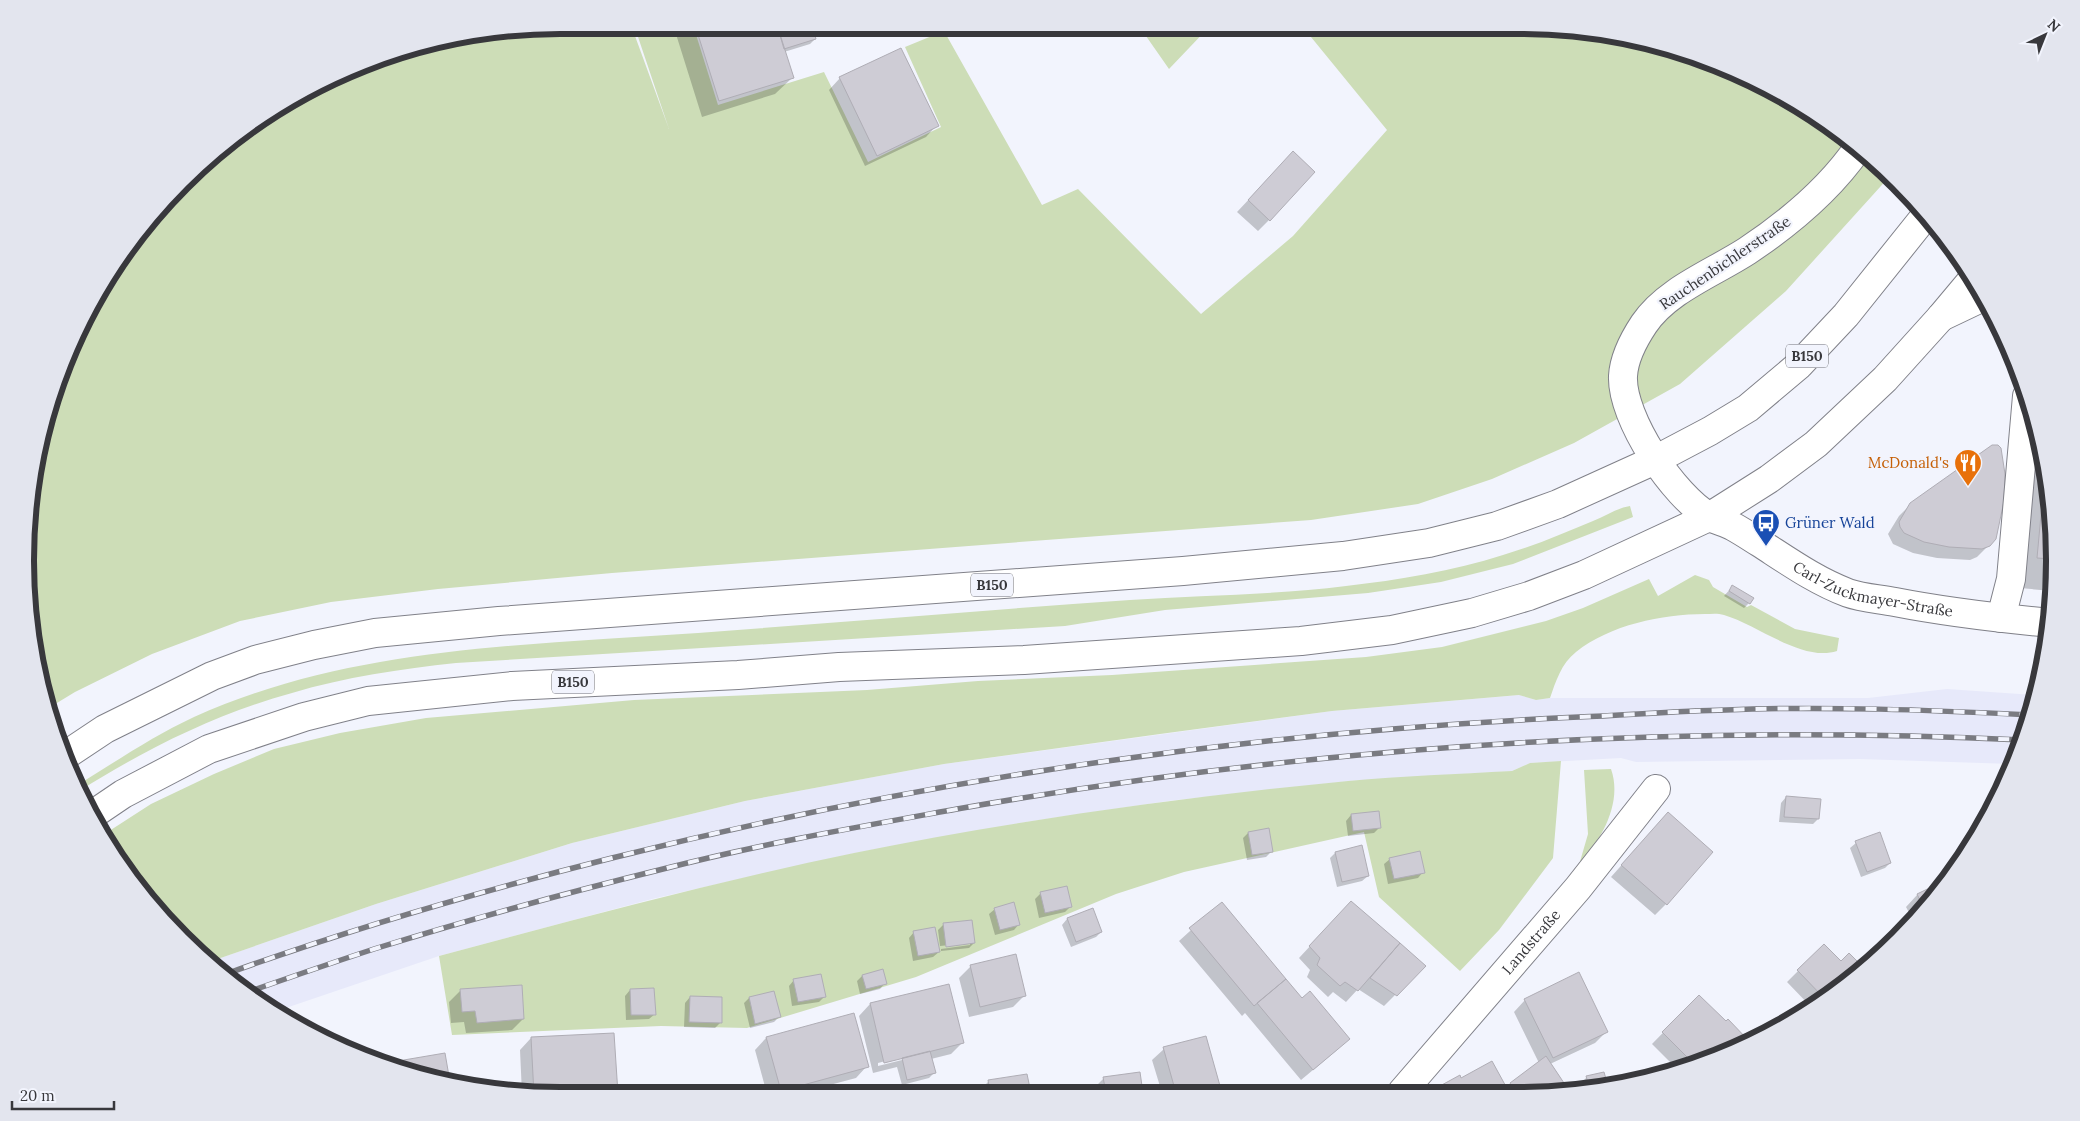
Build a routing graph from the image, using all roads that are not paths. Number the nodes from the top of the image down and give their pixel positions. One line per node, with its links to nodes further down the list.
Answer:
1 (1854, 154): 7 (main road, Rauchenbichlerstraße)
2 (1922, 220): 7 (main road, B150)
3 (1968, 285): 5 (main road, B150)
4 (1977, 300): 5 (main road)
5 (1941, 318): 8 (main road, B150)
6 (2025, 415): 9 (main road)
7 (1655, 460): 8 (main road, Rauchenbichlerstraße); 11 (main road, B150)
8 (1709, 517): 9 (main road, Carl-Zuckmayer-Straße); 13 (main road, B150)
9 (2001, 618): 10 (main road, Carl-Zuckmayer-Straße)
10 (2043, 622)
11 (70, 752)
12 (1656, 789): 14 (main road, Landstraße)
13 (97, 811)
14 (1406, 1087)

